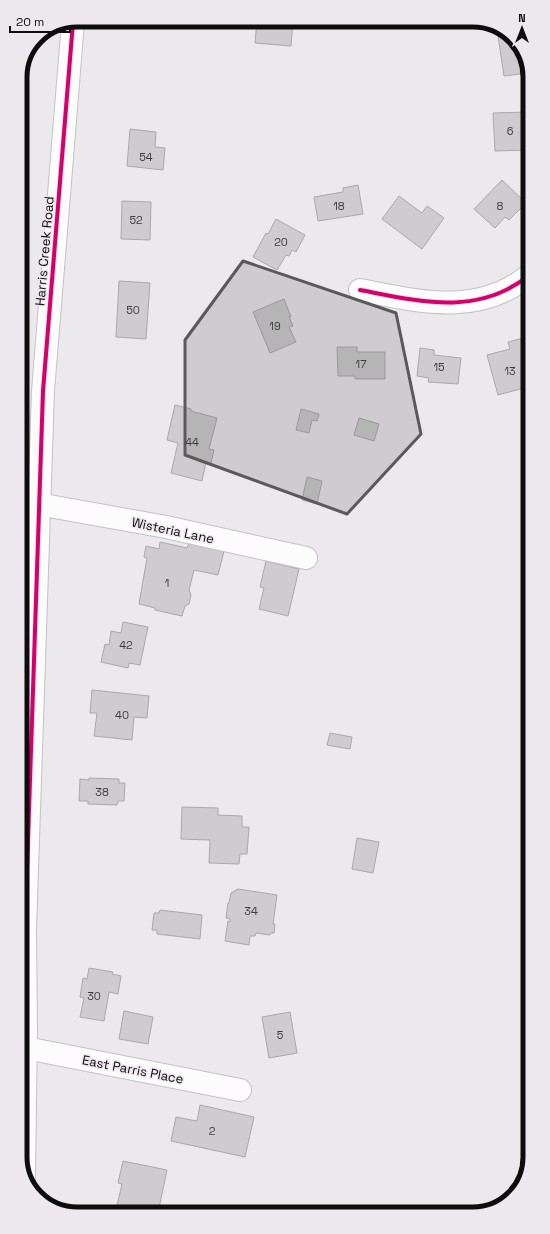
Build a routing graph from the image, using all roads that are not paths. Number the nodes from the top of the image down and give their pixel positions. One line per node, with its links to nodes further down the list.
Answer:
1 (73, 27): 4 (street, Harris Creek Road)
2 (523, 280): 3 (street)
3 (360, 290)
4 (30, 502): 5 (street, Wisteria Lane); 6 (street, Harris Creek Road)
5 (306, 558)
6 (28, 667): 7 (street, Harris Creek Road)
7 (27, 752)
8 (27, 1048): 9 (street, East Parris Place)
9 (240, 1090)

